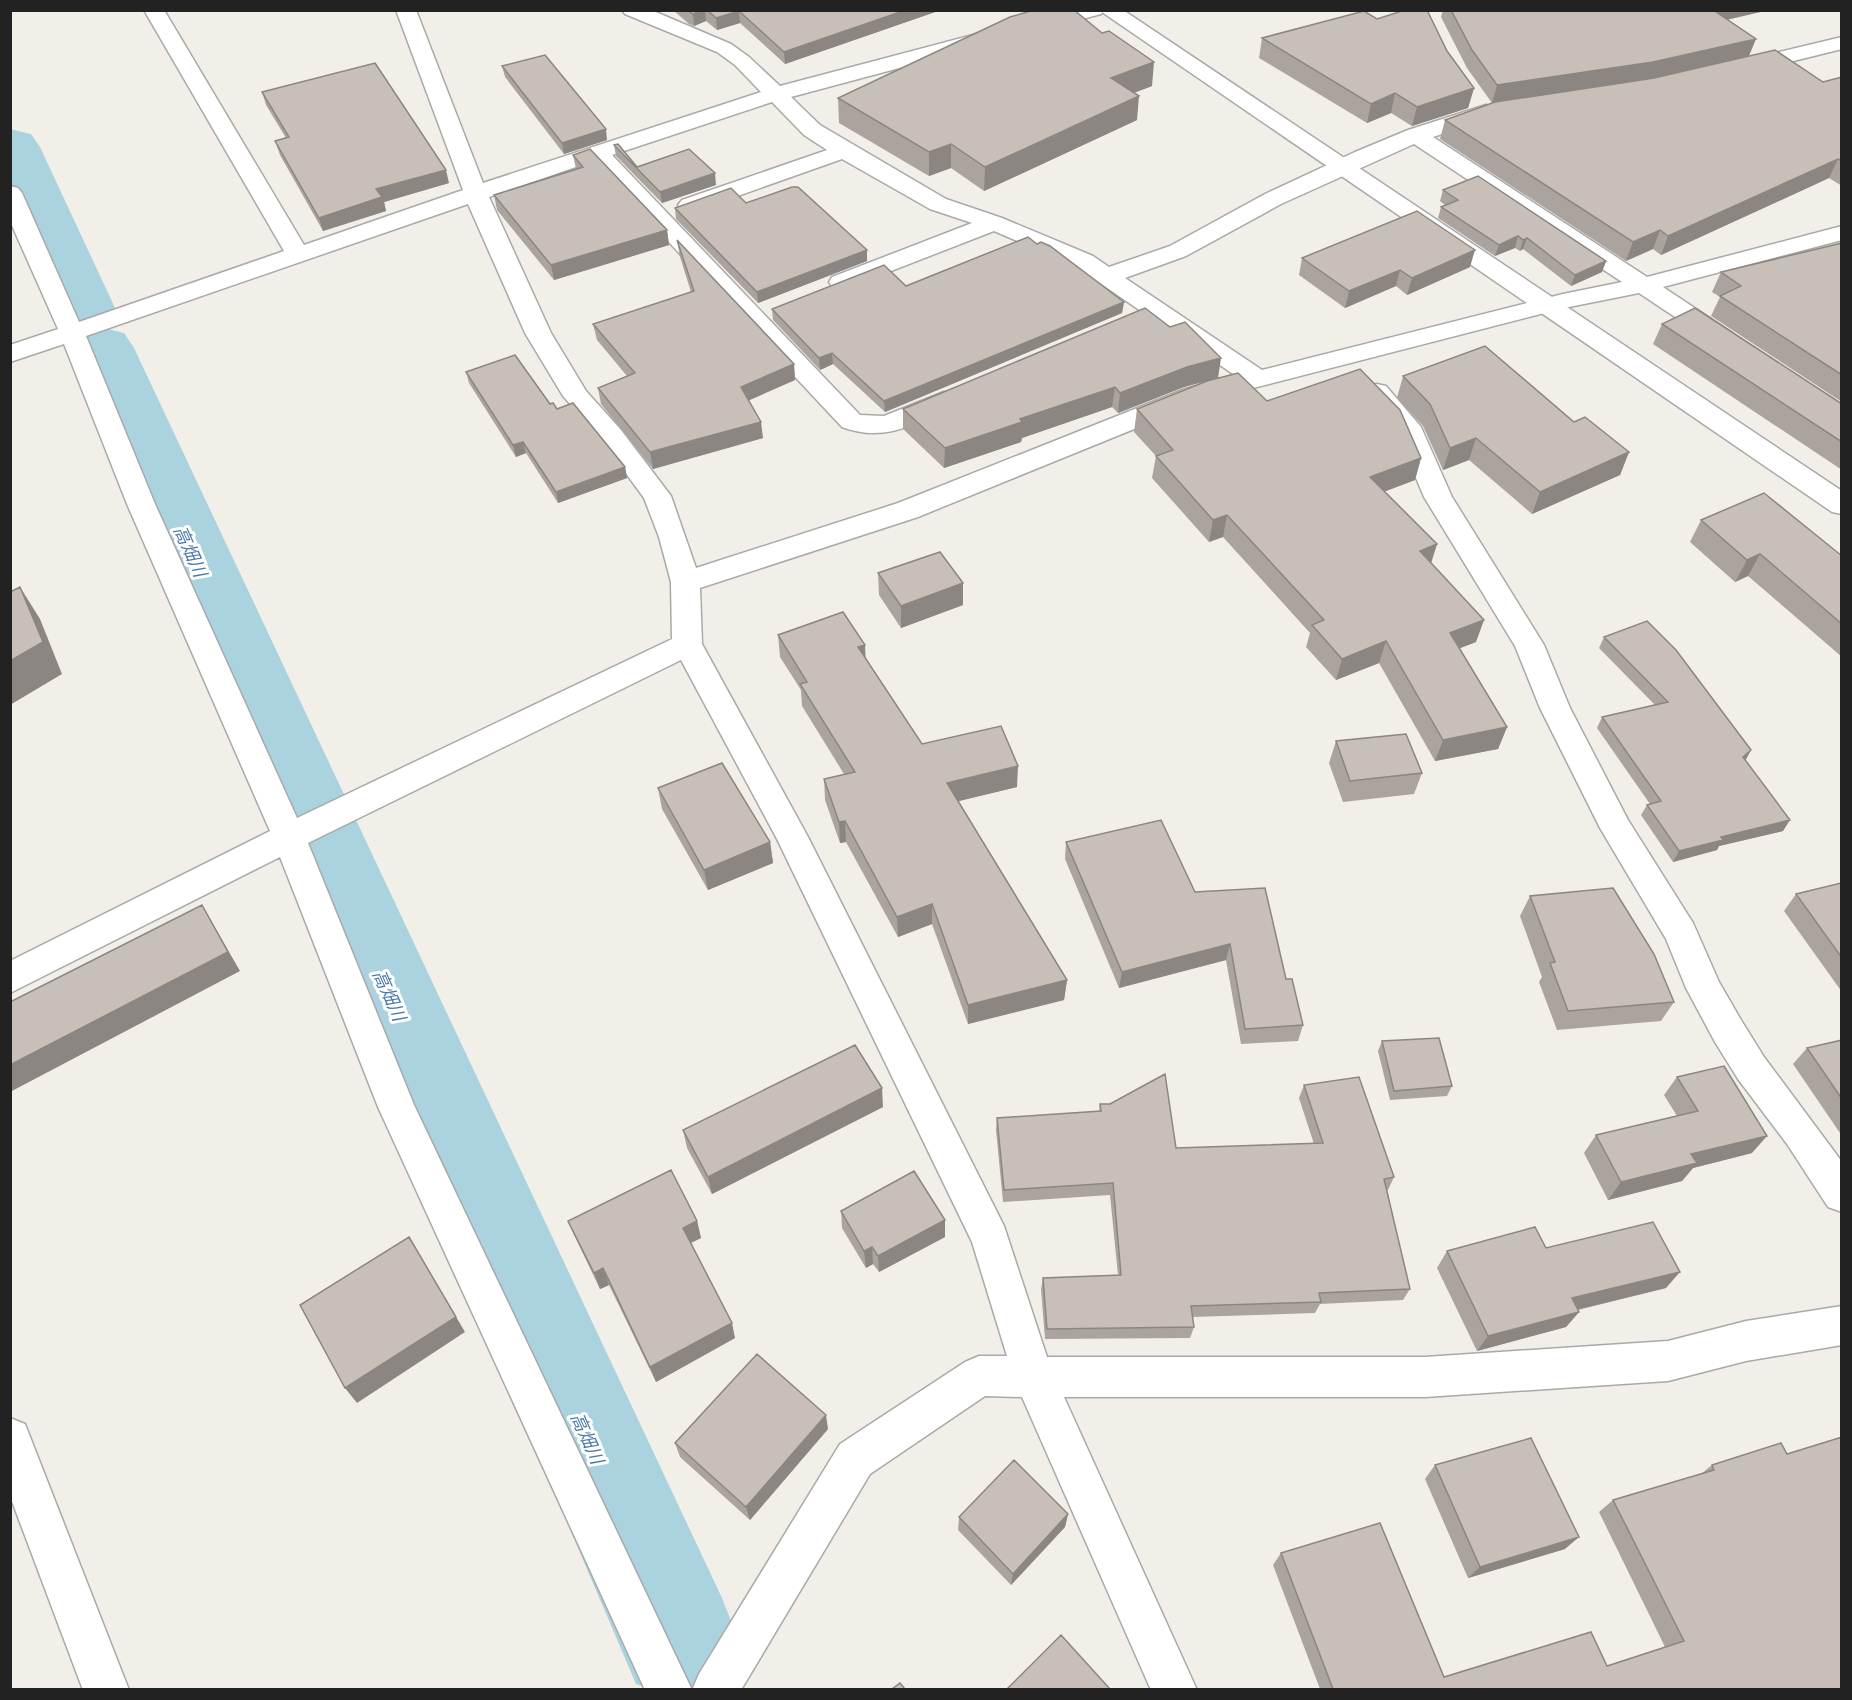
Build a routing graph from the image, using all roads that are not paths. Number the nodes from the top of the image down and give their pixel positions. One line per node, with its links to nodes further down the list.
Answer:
1 (154, 10): 19 (street)
2 (406, 10): 15 (street)
3 (632, 10): 9 (street)
4 (1094, 10): 9 (street)
5 (1109, 10): 13 (street)
6 (1842, 43): 7 (street)
7 (1726, 72)
8 (1470, 93): 10 (street)
9 (776, 94): 11 (street); 12 (street)
10 (1416, 135): 13 (street); 21 (street)
11 (597, 152): 15 (street); 16 (street)
12 (844, 152): 16 (street); 17 (street)
13 (1340, 168): 20 (street); 23 (street)
14 (10, 194): 26 (street)
15 (476, 195): 19 (street); 33 (street)
16 (658, 215): 31 (street)
17 (994, 223): 20 (street); 22 (street)
18 (1842, 233): 21 (street)
19 (298, 254): 26 (street)
20 (1109, 275): 24 (street)
21 (1644, 285): 23 (street); 27 (street)
22 (818, 291)
23 (1545, 306): 29 (street); 32 (street)
24 (1159, 309): 25 (street); 30 (street)
25 (1126, 323)
26 (72, 333): 28 (street); 35 (street)
27 (1742, 351)
28 (10, 354)
29 (1341, 358): 30 (street); 37 (street)
30 (1257, 378): 33 (street)
31 (963, 392)
32 (1842, 505)
33 (686, 582): 34 (street)
34 (687, 644): 35 (street); 39 (street)
35 (305, 830): 36 (street); 42 (street)
36 (10, 978)
37 (1842, 1195)
38 (1842, 1325): 39 (street)
39 (1033, 1375): 43 (street); 44 (street)
40 (10, 1439): 41 (street)
41 (106, 1689)
42 (669, 1689)
43 (715, 1689)
44 (1174, 1689)

